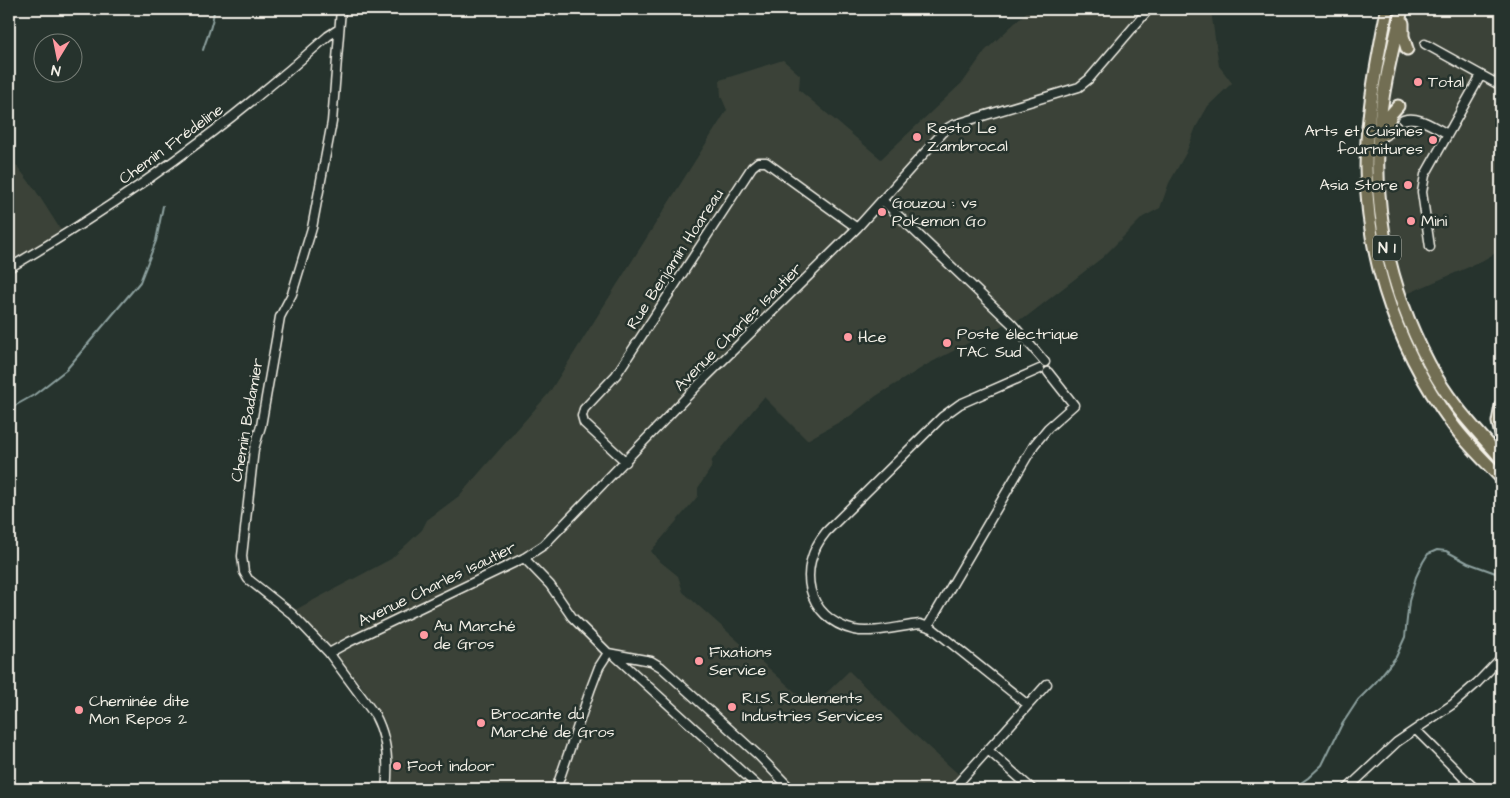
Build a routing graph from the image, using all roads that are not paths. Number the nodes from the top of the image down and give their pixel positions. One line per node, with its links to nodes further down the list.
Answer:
1 (341, 9): 5 (street, Chemin Badamier)
2 (1148, 9): 13 (street, Avenue Charles Isautier)
3 (1387, 9): 23 (highway, N 1)
4 (1402, 9): 7 (highway); 16 (highway, N 1)
5 (339, 29): 17 (street, Chemin Frédeline); 26 (street, Chemin Badamier)
6 (1425, 44): 8 (street)
7 (1407, 49)
8 (1481, 75): 9 (street); 12 (street)
9 (1501, 86)
10 (1398, 106): 16 (highway)
11 (1402, 120): 12 (street)
12 (1448, 134): 15 (street)
13 (883, 201): 14 (street, Avenue Charles Isautier); 18 (street)
14 (857, 228): 22 (street, Avenue Charles Isautier); 22 (street, Rue Benjamin Hoareau)
15 (1430, 247)
16 (1391, 263): 21 (highway, N 1)
17 (9, 268)
18 (1043, 368): 25 (street); 25 (street)
19 (1501, 406): 20 (highway)
20 (1501, 435)
21 (1501, 458)
22 (626, 462): 24 (street, Avenue Charles Isautier)
23 (1501, 478)
24 (524, 558): 26 (street, Avenue Charles Isautier); 27 (street)
25 (928, 626): 30 (street)
26 (329, 653): 33 (street, Chemin Badamier)
27 (611, 654): 34 (street); 35 (street); 36 (street)
28 (1501, 658): 31 (street)
29 (1047, 684): 30 (street)
30 (1028, 705): 32 (street)
31 (1416, 730): 39 (street); 40 (street)
32 (988, 750): 37 (street); 38 (street)
33 (386, 789)
34 (556, 789)
35 (760, 789)
36 (791, 789)
37 (953, 789)
38 (1032, 789)
39 (1347, 789)
40 (1476, 789)

